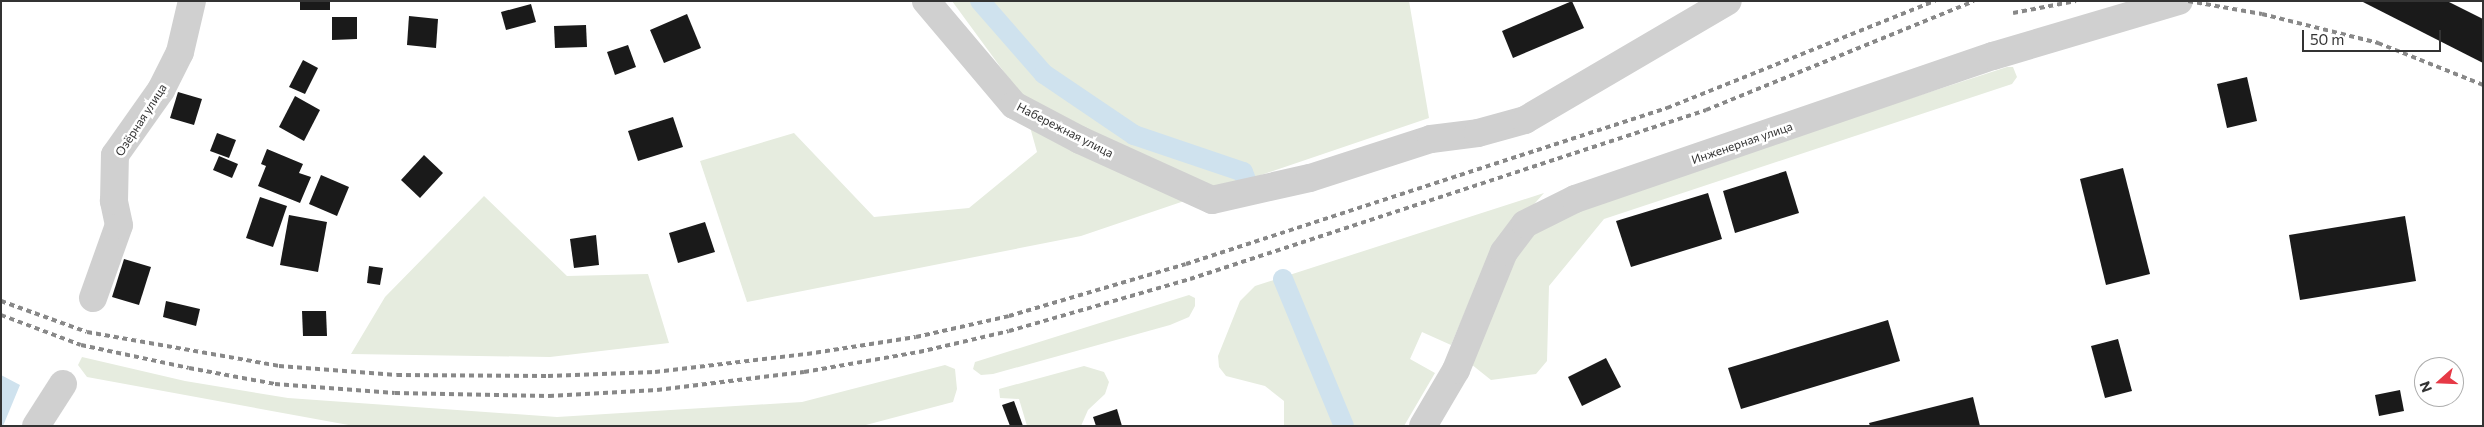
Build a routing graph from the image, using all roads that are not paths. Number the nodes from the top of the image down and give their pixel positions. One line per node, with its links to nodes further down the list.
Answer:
1 (192, 1): 5 (street, Озёрная улица)
2 (926, 1): 3 (street, Набережная улица)
3 (1728, 1)
4 (2179, 1): 8 (street, Инженерная улица)
5 (93, 298)
6 (63, 384): 7 (street)
7 (36, 426)
8 (1423, 426)

